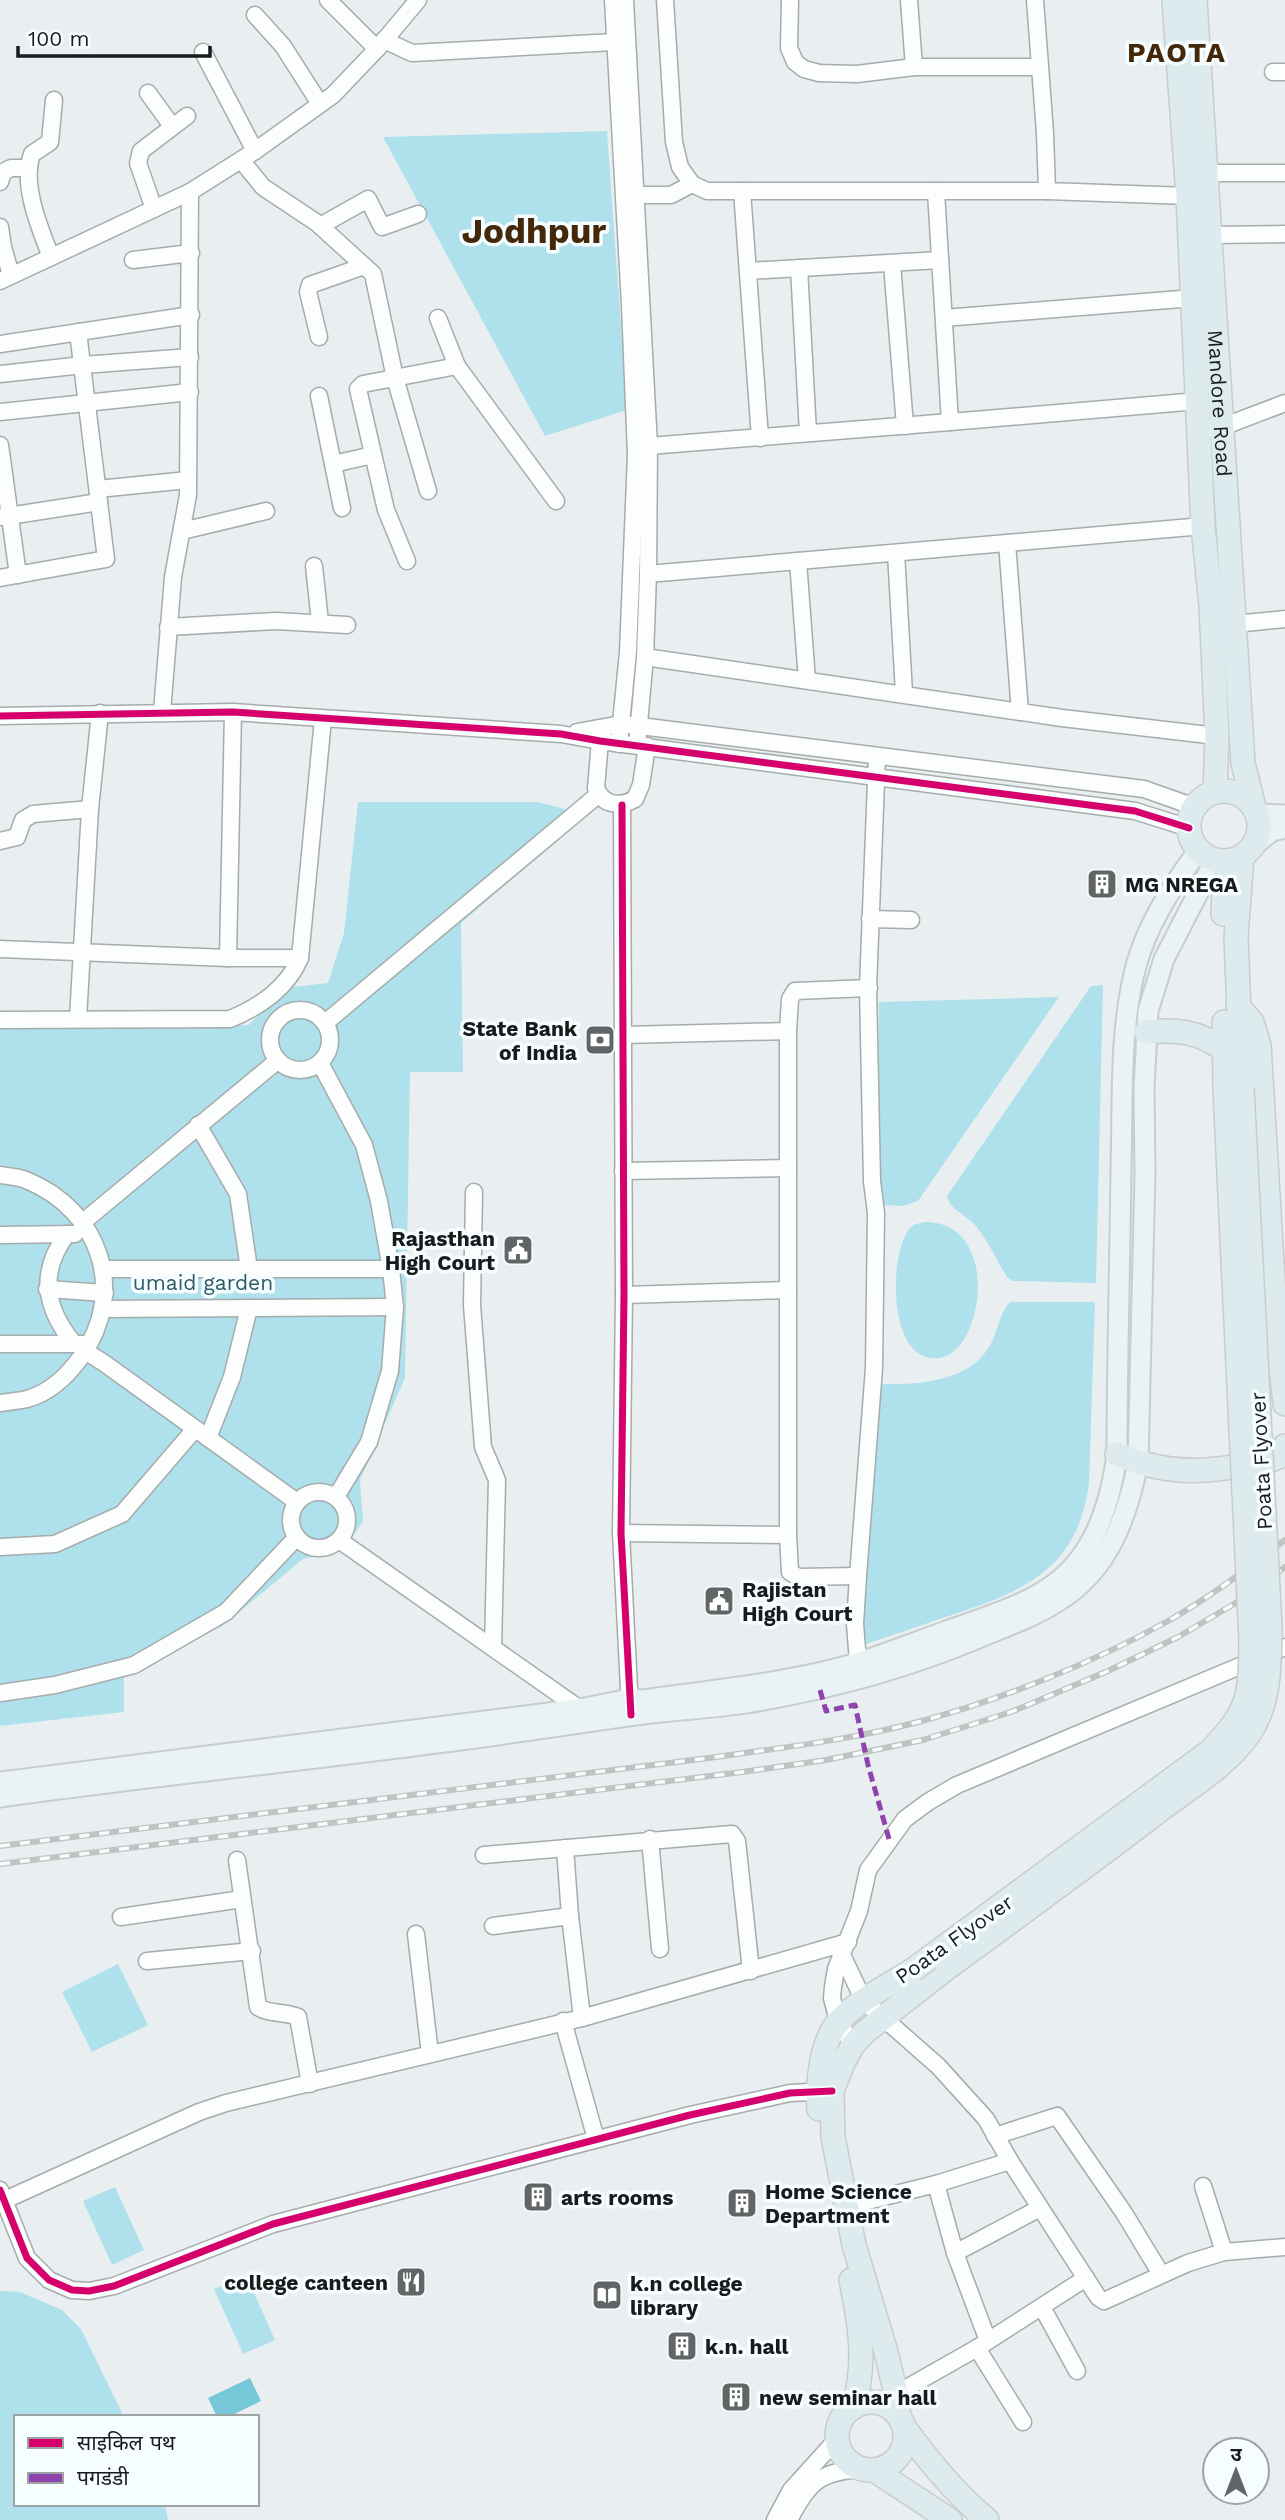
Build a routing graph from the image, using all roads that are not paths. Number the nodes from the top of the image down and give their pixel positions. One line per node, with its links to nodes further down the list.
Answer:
1 (328, 0): 13 (street)
2 (418, 0): 13 (street)
3 (612, 0): 12 (street)
4 (625, 0): 32 (street)
5 (664, 0): 27 (street)
6 (790, 0): 15 (street)
7 (909, 0): 15 (street)
8 (1035, 0): 16 (street)
9 (1174, 0): 33 (highway, Mandore Road)
10 (1195, 0): 24 (highway, Mandore Road)
11 (254, 15): 19 (street)
12 (614, 41): 13 (street); 107 (street)
13 (381, 45): 19 (street)
14 (203, 52): 22 (street)
15 (914, 67): 16 (street)
16 (1040, 67): 29 (street)
17 (148, 93): 21 (street)
18 (54, 100): 23 (street)
19 (320, 104): 22 (street)
20 (187, 116): 21 (street)
21 (172, 126): 34 (street)
22 (248, 156): 30 (street); 36 (street)
23 (29, 168): 26 (street); 41 (street)
24 (1206, 173): 25 (street); 39 (highway, Mandore Road)
25 (1285, 173)
26 (0, 183)
27 (692, 184): 28 (street); 32 (street)
28 (742, 191): 31 (street); 47 (street)
29 (1046, 191): 31 (street); 33 (street)
30 (190, 192): 34 (street); 40 (street)
31 (936, 192): 43 (street)
32 (635, 195): 73 (street)
33 (1188, 196): 49 (highway, Mandore Road)
34 (155, 209): 41 (street)
35 (418, 214): 36 (street)
36 (320, 226): 45 (street)
37 (0, 227): 48 (street)
38 (1285, 234): 39 (street)
39 (1210, 235): 69 (highway, Mandore Road)
40 (191, 254): 42 (street); 50 (street)
41 (51, 257): 48 (street)
42 (133, 260)
43 (940, 260): 44 (street); 52 (street)
44 (892, 264): 46 (street); 68 (street)
45 (364, 266): 54 (street); 60 (street)
46 (799, 268): 47 (street); 70 (street)
47 (748, 271): 71 (street)
48 (6, 278)
49 (1193, 298): 52 (street); 63 (highway, Mandore Road)
50 (191, 315): 53 (street); 56 (street)
51 (438, 318): 58 (street)
52 (944, 318): 67 (street)
53 (78, 332): 55 (street); 57 (street)
54 (319, 337)
55 (0, 344)
56 (190, 357): 57 (street); 61 (street)
57 (83, 365): 59 (street); 64 (street)
58 (457, 366): 60 (street); 79 (street)
59 (0, 374)
60 (395, 378): 74 (street); 77 (street)
61 (190, 392): 64 (street); 76 (street)
62 (319, 396): 75 (street)
63 (1198, 401): 67 (street); 69 (highway, Mandore Road)
64 (87, 403): 66 (street); 78 (street)
65 (1285, 403): 69 (street)
66 (0, 412)
67 (950, 422): 68 (street)
68 (905, 426): 70 (street)
69 (1211, 428): 83 (highway, Mandore Road); 95 (highway, Mandore Road)
70 (808, 433): 71 (street)
71 (760, 438): 73 (street)
72 (0, 445): 82 (street)
73 (649, 446): 90 (street)
74 (373, 455): 75 (street); 87 (street)
75 (333, 464): 80 (street)
76 (188, 480): 78 (street); 84 (street)
77 (428, 491)
78 (98, 495): 82 (street); 91 (street)
79 (556, 501)
80 (342, 508)
81 (266, 511): 84 (street)
82 (5, 516): 91 (street)
83 (1203, 526): 85 (street); 110 (highway, Mandore Road)
84 (182, 531): 97 (street)
85 (1007, 543): 86 (street); 103 (street)
86 (896, 553): 88 (street); 100 (street)
87 (407, 561)
88 (798, 561): 90 (street); 99 (street)
89 (314, 566): 94 (street)
90 (648, 574): 98 (street)
91 (18, 575): 92 (street)
92 (0, 578)
93 (1285, 619): 95 (street)
94 (320, 622): 96 (street); 97 (street)
95 (1235, 624): 120 (highway, Mandore Road)
96 (347, 625)
97 (168, 627): 101 (street)
98 (645, 657): 99 (street); 108 (street)
99 (807, 680): 100 (street)
100 (904, 693): 103 (street)
101 (162, 712): 102 (street); 104 (street)
102 (233, 712): 106 (street); 130 (street)
103 (1020, 712): 110 (street)
104 (100, 713): 105 (street); 119 (street)
105 (0, 716)
106 (323, 719): 109 (street); 131 (street)
107 (621, 724): 108 (street); 109 (street); 112 (street)
108 (640, 726): 113 (street); 114 (street)
109 (561, 734): 111 (street)
110 (1217, 736): 116 (highway, Mandore Road)
111 (600, 741): 112 (street); 117 (street)
112 (619, 744): 113 (street)
113 (642, 745): 115 (street); 118 (street)
114 (877, 756): 115 (street); 122 (street)
115 (875, 775): 122 (street); 126 (street)
116 (1215, 792): 120 (highway); 122 (highway)
117 (598, 794): 118 (street); 136 (street)
118 (622, 805): 139 (street)
119 (90, 809): 124 (street); 129 (street)
120 (1255, 811): 121 (main road); 125 (highway)
121 (1285, 815)
122 (1192, 817): 125 (highway)
123 (1285, 828): 125 (main road)
124 (0, 841)
125 (1227, 854): 133 (highway, Poata Flyover); 138 (main road); 140 (highway, Poata Flyover); 155 (main road)
126 (870, 919): 127 (street); 132 (street)
127 (911, 920)
128 (0, 949): 129 (street)
129 (82, 952): 130 (street); 134 (street)
130 (228, 958): 131 (street)
131 (300, 958): 134 (street)
132 (869, 988): 137 (street); 178 (street)
133 (1238, 1006): 143 (highway, Poata Flyover); 166 (highway)
134 (78, 1019): 135 (street)
135 (0, 1020)
136 (325, 1023): 141 (street); 142 (street)
137 (788, 1031): 139 (street); 145 (street)
138 (1146, 1032): 140 (highway); 156 (main road)
139 (624, 1035): 146 (street)
140 (1224, 1049): 143 (highway, Poata Flyover)
141 (277, 1061): 142 (street); 144 (street)
142 (320, 1063): 154 (street)
143 (1234, 1089): 201 (highway, Poata Flyover, bridge); 203 (highway, Poata Flyover, bridge)
144 (198, 1125): 149 (street); 153 (street)
145 (788, 1168): 146 (street); 158 (street)
146 (623, 1171): 159 (street)
147 (0, 1175): 149 (street)
148 (474, 1192): 180 (street)
149 (86, 1228): 150 (street); 152 (street)
150 (67, 1234): 151 (street); 157 (street)
151 (0, 1235)
152 (103, 1269): 153 (street); 160 (street)
153 (248, 1269): 154 (street)
154 (391, 1269): 161 (street)
155 (1118, 1273): 156 (main road); 169 (main road)
156 (1141, 1273): 170 (main road)
157 (47, 1289): 160 (street); 164 (street)
158 (788, 1290): 159 (street); 174 (street)
159 (624, 1295): 173 (street)
160 (103, 1301): 162 (street); 164 (street)
161 (395, 1307): 162 (street); 171 (street)
162 (249, 1308): 167 (street)
163 (0, 1344): 164 (street)
164 (83, 1347): 165 (street); 167 (street)
165 (0, 1403)
166 (1285, 1404)
167 (202, 1434): 172 (street); 177 (street)
168 (1285, 1446): 170 (highway)
169 (1117, 1454): 170 (highway); 181 (main road)
170 (1138, 1463): 183 (main road)
171 (336, 1497): 172 (street); 176 (street)
172 (297, 1502): 175 (street)
173 (621, 1533): 174 (street); 183 (street)
174 (788, 1535): 178 (street)
175 (297, 1537): 176 (street); 182 (street)
176 (339, 1540): 180 (street)
177 (0, 1547)
178 (858, 1576): 181 (street)
179 (1285, 1647): 197 (street)
180 (493, 1648): 184 (street)
181 (858, 1662): 183 (main road)
182 (0, 1693)
183 (630, 1707): 184 (main road); 186 (main road)
184 (580, 1709): 185 (main road)
185 (0, 1782)
186 (0, 1797)
187 (650, 1839): 188 (street); 196 (street); 200 (street)
188 (565, 1848): 189 (street); 192 (street)
189 (484, 1855)
190 (237, 1860): 191 (street)
191 (242, 1899): 193 (street); 198 (street)
192 (570, 1916): 194 (street); 202 (street)
193 (121, 1917)
194 (493, 1926)
195 (416, 1934): 207 (street)
196 (660, 1949)
197 (845, 1949): 200 (street); 201 (street); 205 (street)
198 (252, 1951): 199 (street); 208 (street)
199 (147, 1961)
200 (751, 1971): 202 (street)
201 (864, 2001): 203 (street); 205 (highway, Poata Flyover)
202 (582, 2018): 204 (street)
203 (881, 2018): 206 (highway, Poata Flyover); 210 (street)
204 (563, 2021): 207 (street); 211 (street)
205 (838, 2021): 206 (street); 209 (highway)
206 (853, 2045): 209 (highway)
207 (430, 2054): 208 (street)
208 (310, 2084): 215 (street)
209 (825, 2091): 211 (street); 216 (highway); 226 (highway)
210 (995, 2136): 212 (street); 221 (street)
211 (596, 2139): 215 (street)
212 (1010, 2161): 213 (street); 217 (street)
213 (936, 2184): 216 (street); 220 (street)
214 (1203, 2186): 219 (street)
215 (2, 2195)
216 (847, 2206): 227 (highway)
217 (1040, 2208): 220 (street); 222 (street)
218 (1285, 2247): 219 (street)
219 (1224, 2252): 221 (street)
220 (955, 2253): 224 (street)
221 (1161, 2274): 222 (street)
222 (1086, 2278): 223 (street)
223 (1042, 2307): 224 (street); 225 (street)
224 (982, 2345): 227 (street); 228 (street)
225 (1077, 2371)
226 (853, 2408): 227 (highway); 229 (highway)
227 (900, 2412): 230 (highway); 234 (highway)
228 (1023, 2422)
229 (837, 2439): 230 (highway); 231 (street)
230 (869, 2469): 232 (street); 233 (highway)
231 (775, 2520)
232 (789, 2520)
233 (950, 2520)
234 (987, 2520)

